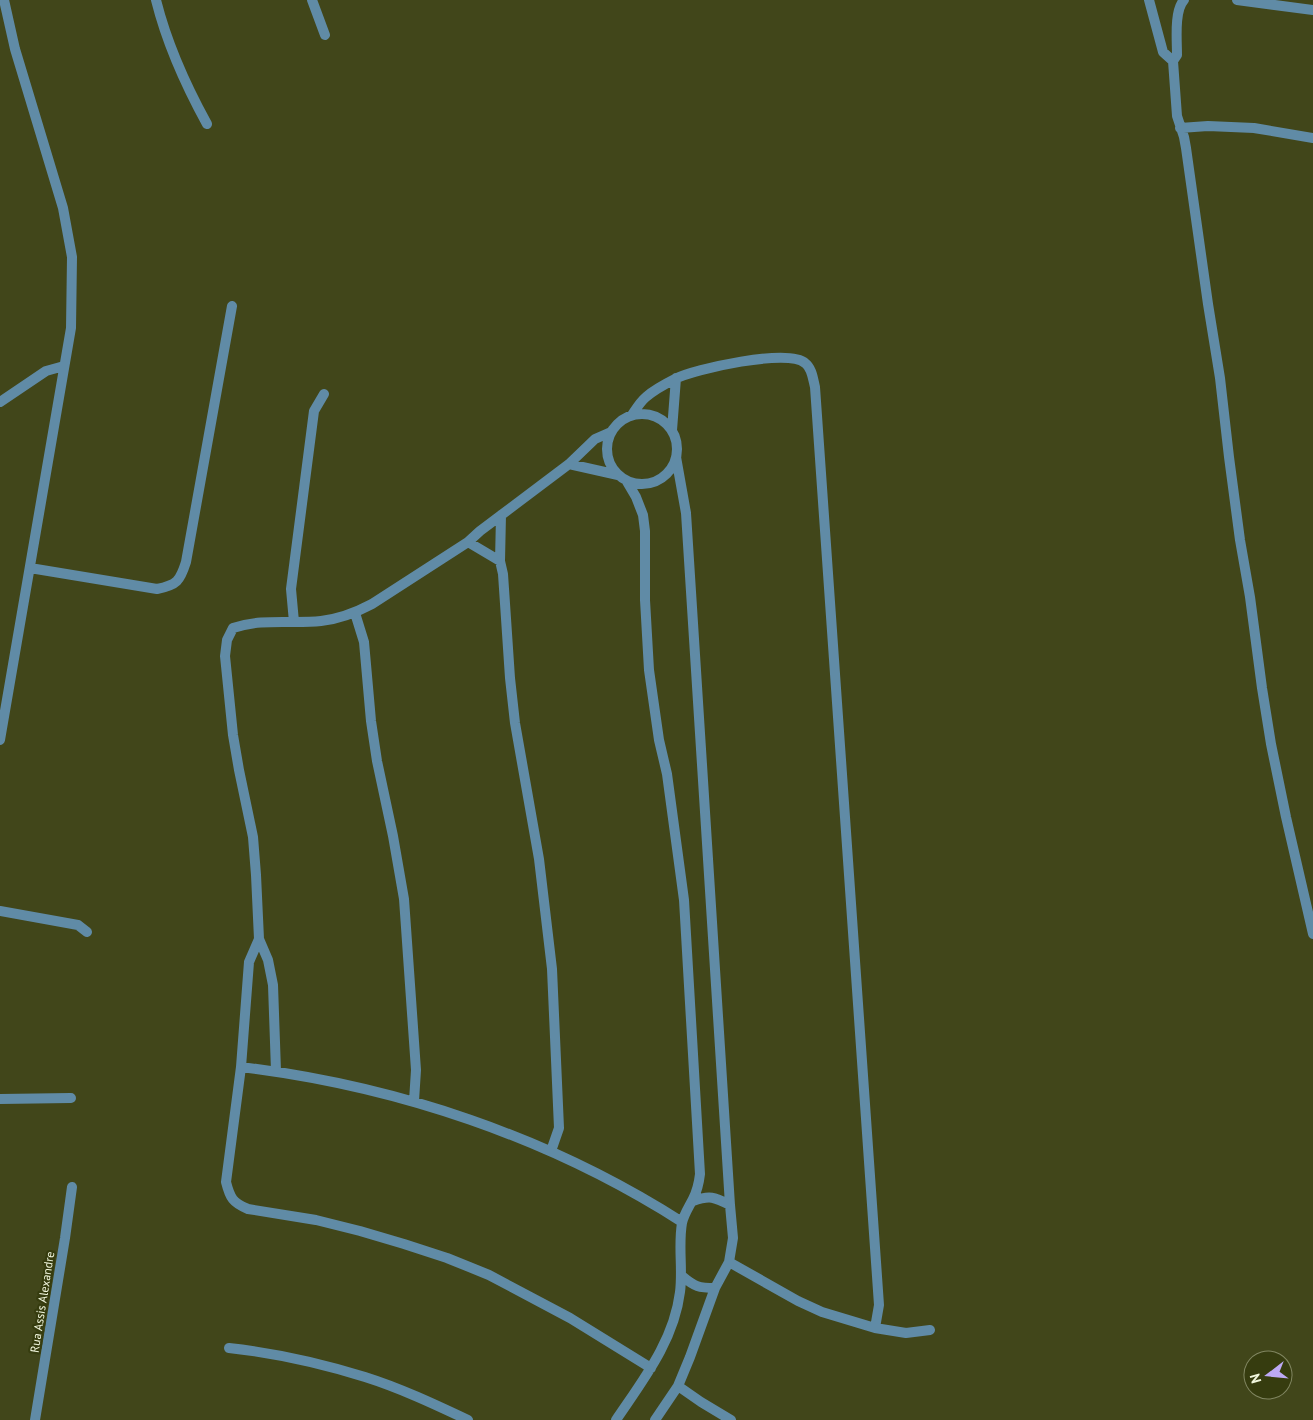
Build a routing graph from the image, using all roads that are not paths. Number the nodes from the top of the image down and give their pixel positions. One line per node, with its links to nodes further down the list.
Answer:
1 (4, 0): 14 (street)
2 (156, 0): 10 (street)
3 (312, 0): 8 (street)
4 (1149, 0): 9 (street)
5 (1184, 0): 9 (street)
6 (1237, 0): 7 (street)
7 (1313, 10)
8 (325, 35)
9 (1173, 61): 11 (street)
10 (207, 124)
11 (1180, 128): 12 (street); 33 (street)
12 (1313, 138)
13 (232, 306): 27 (street)
14 (64, 366): 17 (street); 27 (street)
15 (676, 378): 18 (street); 19 (street); 48 (street)
16 (324, 394): 29 (street)
17 (0, 402)
18 (632, 415): 19 (street); 20 (street)
19 (672, 430): 21 (street)
20 (611, 432): 22 (street); 23 (street)
21 (676, 457): 23 (street); 43 (street)
22 (569, 464): 23 (street); 24 (street)
23 (622, 477): 42 (street)
24 (501, 515): 25 (street); 26 (street)
25 (468, 542): 26 (street); 28 (street)
26 (500, 561): 40 (street)
27 (30, 568): 30 (street)
28 (356, 613): 29 (street); 39 (street)
29 (294, 622): 34 (street)
30 (0, 740)
31 (0, 911): 32 (street)
32 (87, 932)
33 (1313, 934)
34 (259, 939): 35 (street); 36 (street)
35 (241, 1066): 36 (street); 51 (street)
36 (276, 1071): 39 (street)
37 (71, 1098): 38 (street)
38 (0, 1099)
39 (414, 1101): 40 (street)
40 (551, 1151): 44 (street)
41 (72, 1188): 53 (street, Rua Assis Alexandre)
42 (692, 1201): 43 (street); 44 (street)
43 (730, 1205): 45 (street)
44 (682, 1222): 46 (street)
45 (730, 1262): 47 (street); 48 (street)
46 (682, 1276): 47 (street); 51 (street)
47 (715, 1288): 52 (street)
48 (875, 1328): 49 (street)
49 (930, 1330)
50 (229, 1348): 54 (street)
51 (651, 1368): 55 (street)
52 (678, 1386): 56 (street); 57 (street)
53 (35, 1420)
54 (468, 1420)
55 (616, 1420)
56 (655, 1420)
57 (731, 1420)

